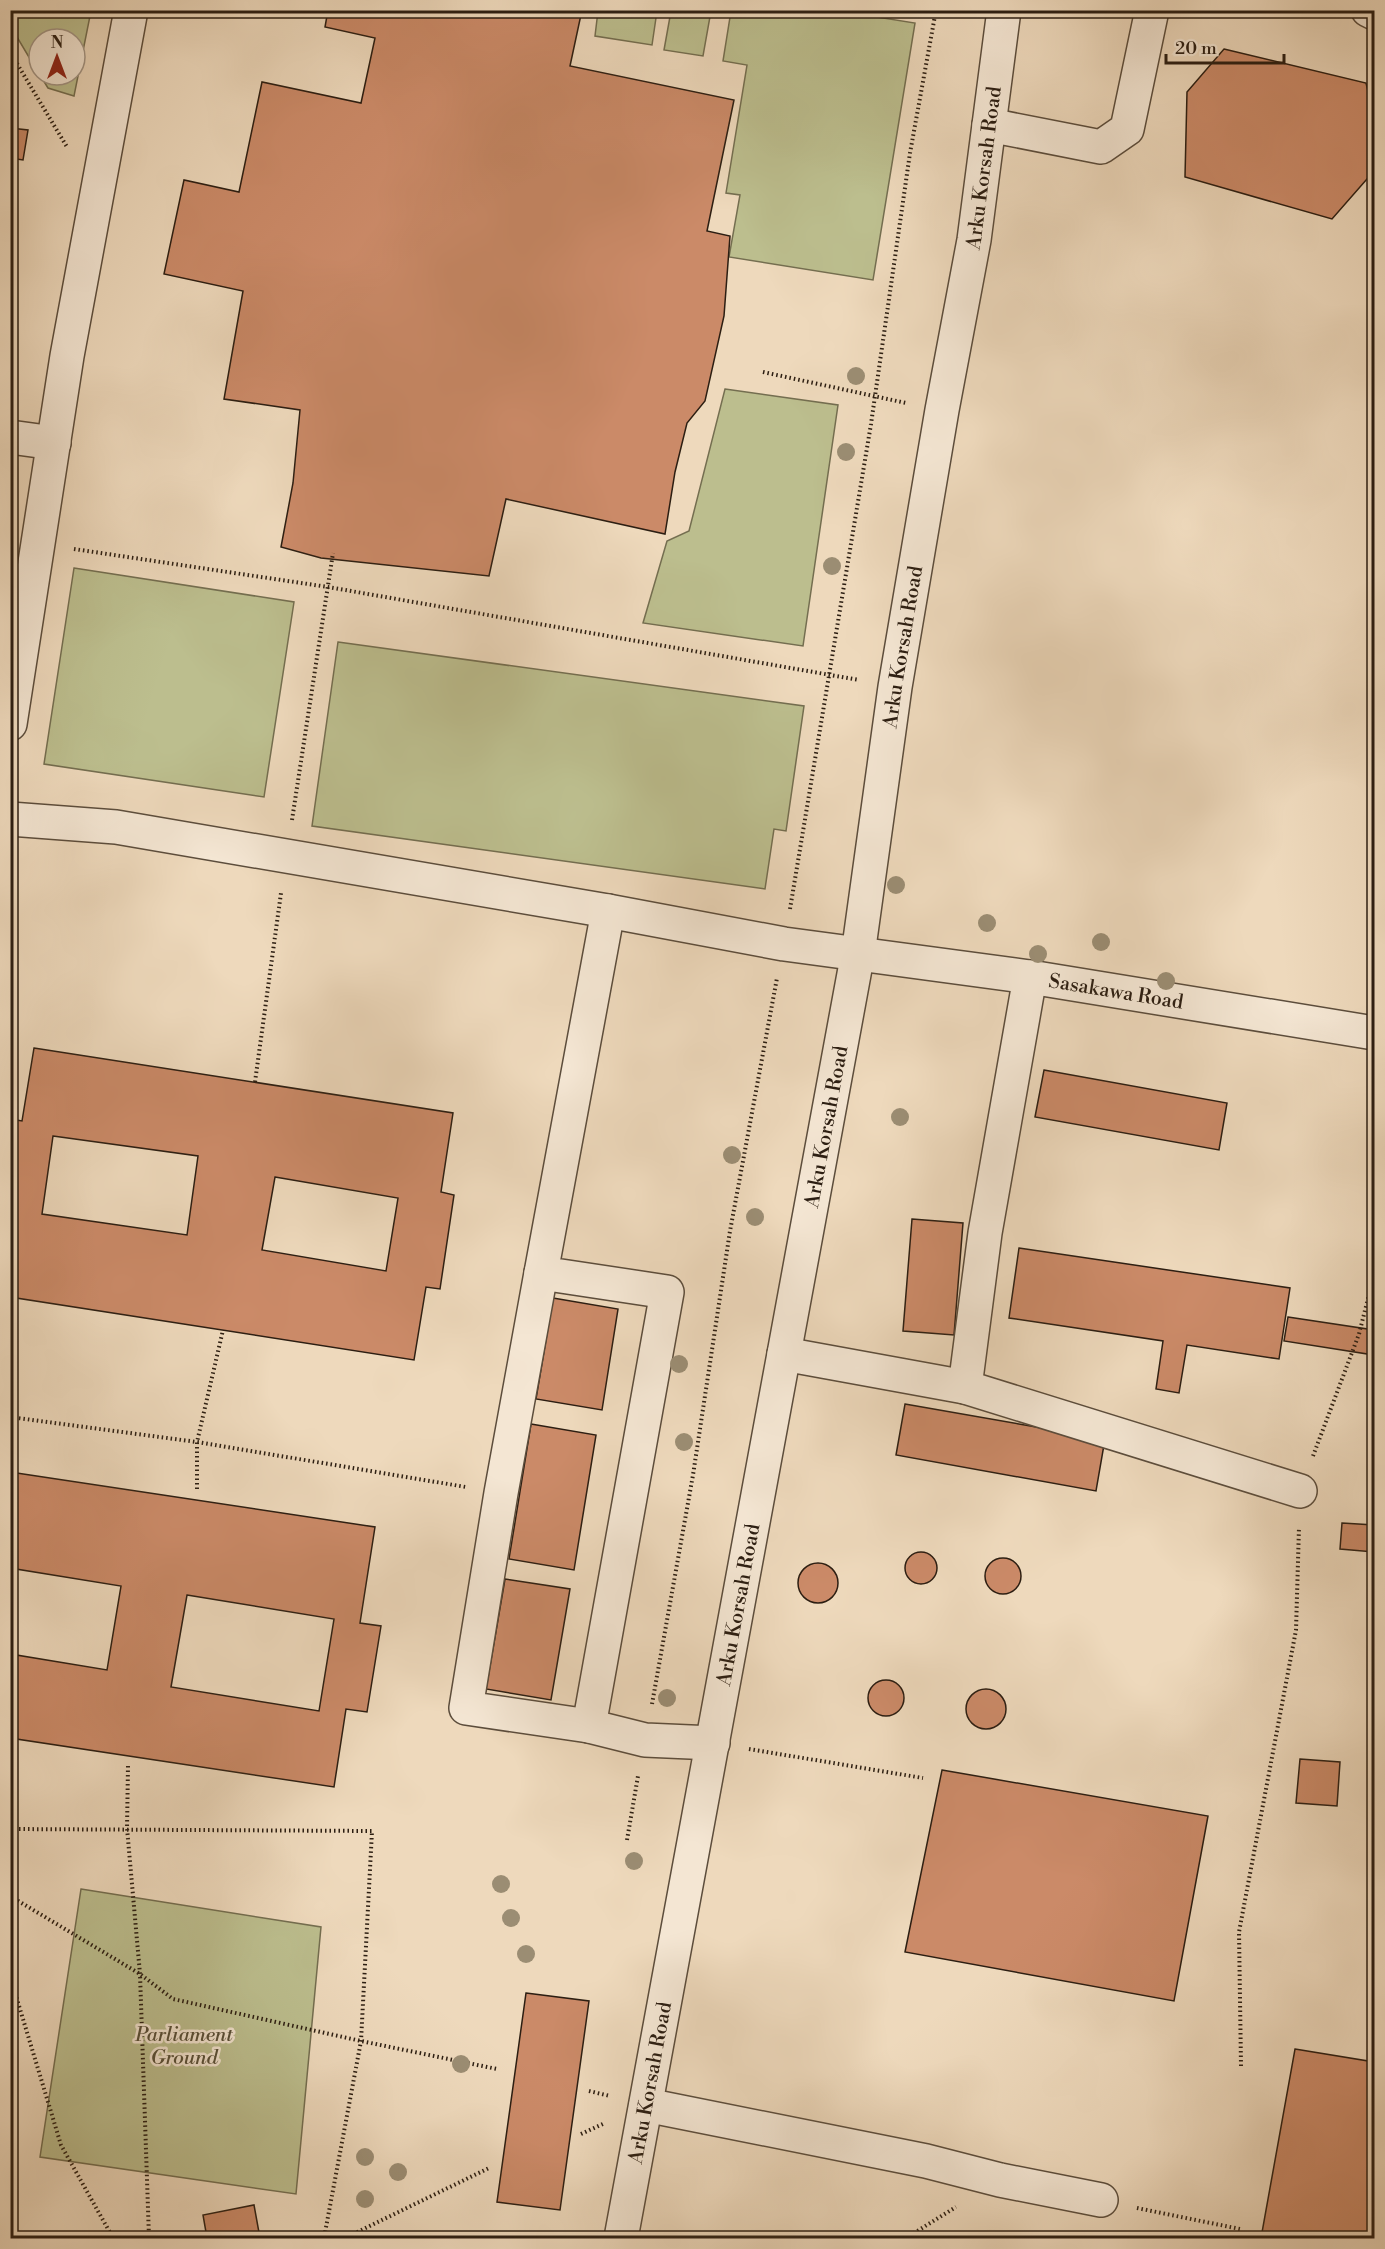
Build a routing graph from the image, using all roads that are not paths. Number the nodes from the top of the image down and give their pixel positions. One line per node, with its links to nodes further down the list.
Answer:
1 (131, 10): 8 (street)
2 (1004, 10): 6 (street, Arku Korsah Road)
3 (1152, 10): 6 (street)
4 (1368, 10): 5 (street)
5 (1374, 13)
6 (989, 125): 12 (street, Arku Korsah Road)
7 (10, 437): 8 (street)
8 (54, 442): 9 (street)
9 (10, 724)
10 (10, 819): 11 (street, Sasakawa Road)
11 (608, 911): 12 (street, Sasakawa Road); 15 (street)
12 (857, 955): 13 (street, Sasakawa Road); 16 (street, Arku Korsah Road)
13 (1030, 977): 14 (street, Sasakawa Road); 17 (street)
14 (1374, 1033)
15 (541, 1273): 19 (street); 19 (street)
16 (784, 1354): 17 (street); 20 (street, Arku Korsah Road)
17 (965, 1387): 18 (street)
18 (1300, 1491)
19 (589, 1726): 20 (street)
20 (713, 1743): 21 (street, Arku Korsah Road)
21 (646, 2105): 22 (street); 23 (street, Arku Korsah Road)
22 (1101, 2200)
23 (621, 2238)

